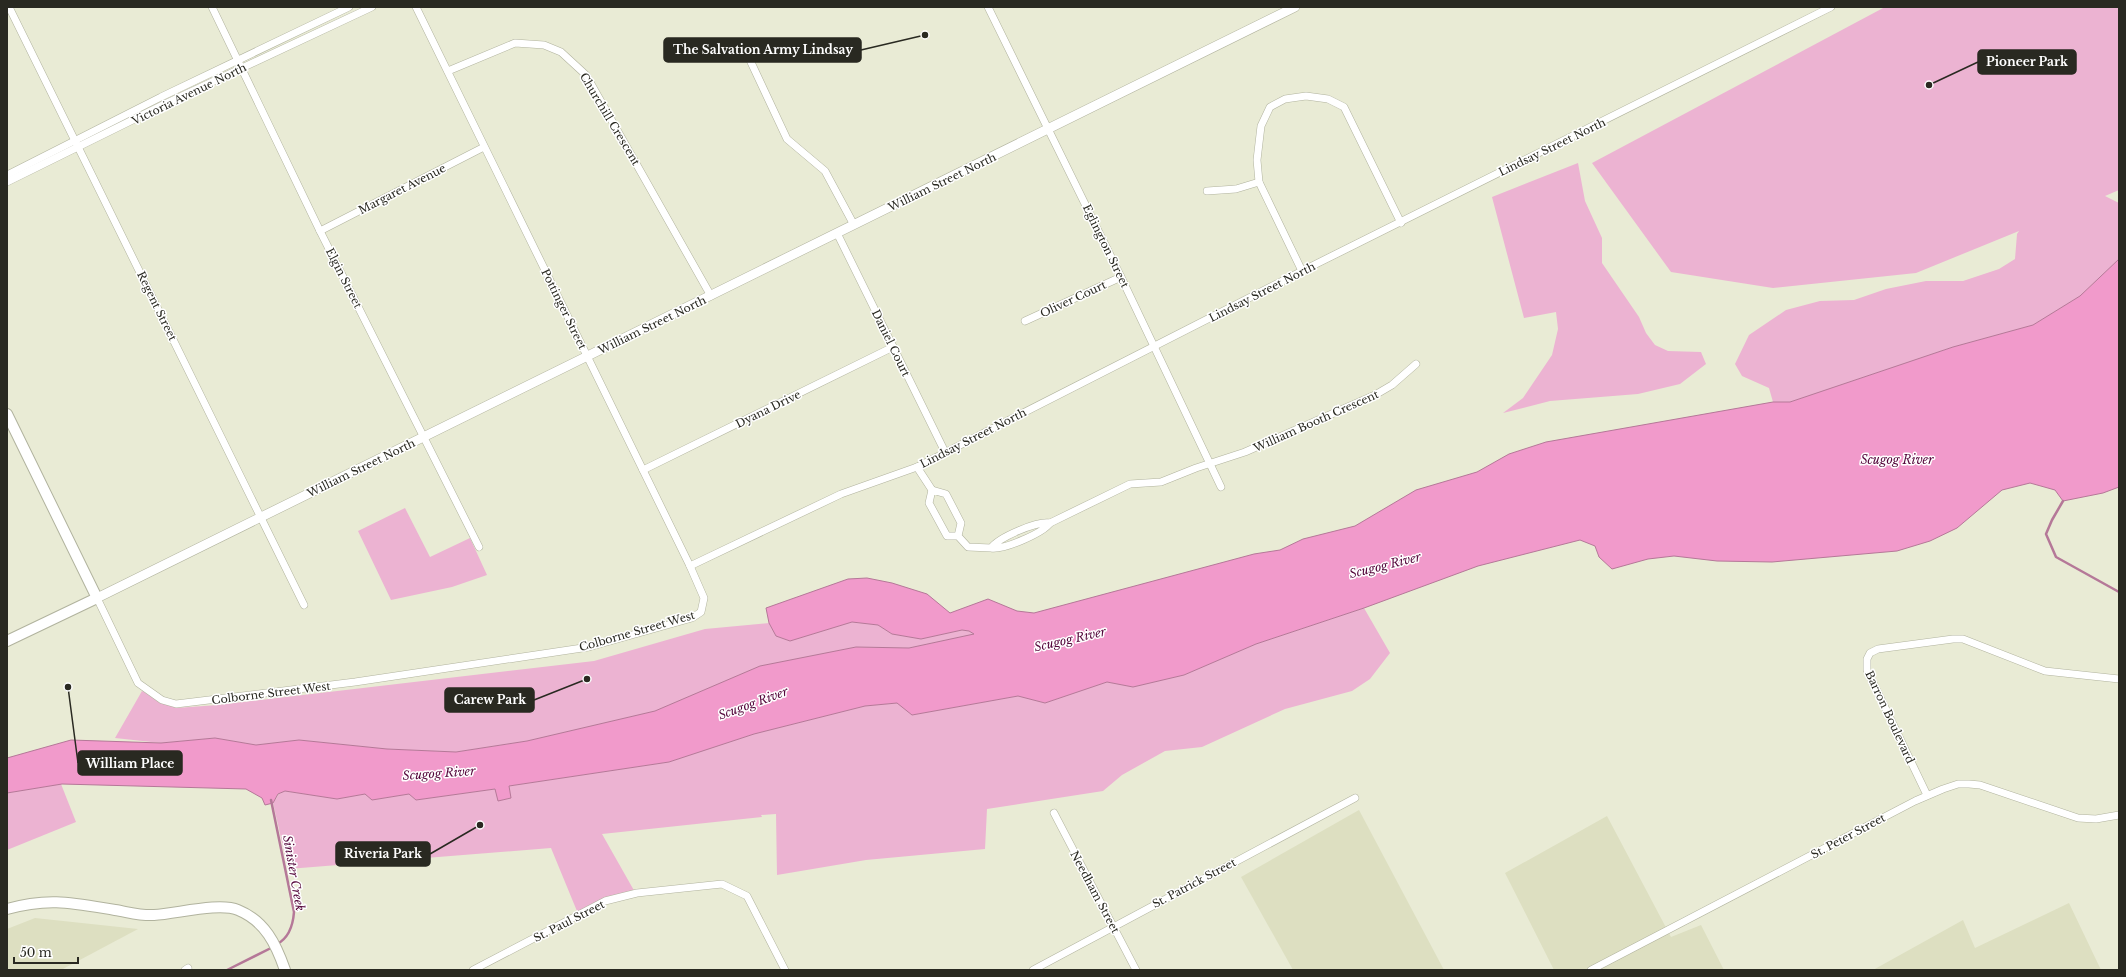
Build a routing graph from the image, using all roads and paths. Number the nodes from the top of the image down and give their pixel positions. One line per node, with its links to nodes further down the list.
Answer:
1 (9, 7): 16 (street, Regent Street)
2 (212, 7): 10 (street, Elgin Street)
3 (349, 7): 10 (street, Victoria Avenue North)
4 (372, 7): 11 (street, Victoria Avenue North)
5 (416, 7): 12 (street, Pottinger Street)
6 (988, 7): 15 (street, Eglington Street)
7 (1295, 7): 15 (street, William Street North)
8 (1831, 7): 22 (street, Lindsay Street North)
9 (720, 49): 23 (street)
10 (238, 61): 11 (street, Elgin Street); 13 (street, Victoria Avenue North)
11 (242, 68): 14 (street, Victoria Avenue North); 24 (street, Elgin Street)
12 (448, 71): 17 (street, Pottinger Street); 28 (street, Churchill Crescent)
13 (162, 97): 14 (street); 16 (street, Victoria Avenue North)
14 (165, 104): 16 (street, Victoria Avenue North)
15 (1049, 129): 23 (street, William Street North); 27 (street, Eglington Street)
16 (76, 145): 18 (street, Victoria Avenue North); 19 (street, Victoria Avenue North); 42 (street, Regent Street)
17 (484, 147): 24 (street, Margaret Avenue); 32 (street, Pottinger Street)
18 (7, 174)
19 (7, 182)
20 (1259, 182): 21 (street); 22 (street); 26 (street)
21 (1207, 191)
22 (1401, 223): 26 (street, Lindsay Street North)
23 (854, 225): 25 (street, William Street North)
24 (320, 231): 35 (street, Elgin Street)
25 (837, 233): 28 (street, William Street North); 30 (street, Daniel Court)
26 (1302, 271): 31 (street, Lindsay Street North)
27 (1121, 277): 29 (street, Oliver Court); 31 (street, Eglington Street)
28 (711, 296): 32 (street, William Street North)
29 (1025, 321)
30 (893, 347): 36 (street, Daniel Court); 39 (street, Dyana Drive)
31 (1155, 348): 36 (street, Lindsay Street North); 37 (street, Eglington Street)
32 (587, 357): 35 (street, William Street North); 39 (street, Pottinger Street)
33 (1416, 364): 37 (street, William Booth Crescent)
34 (7, 414): 50 (main road, Colborne Street West)
35 (424, 436): 42 (street, William Street North); 47 (street, Elgin Street)
36 (945, 452): 38 (street, Lindsay Street North)
37 (1209, 464): 40 (street, Eglington Street); 43 (street, William Booth Crescent)
38 (917, 467): 41 (street); 49 (street, Lindsay Street North)
39 (643, 470): 49 (street, Pottinger Street)
40 (1221, 487)
41 (932, 490): 45 (street); 45 (street)
42 (262, 516): 50 (street, William Street North); 51 (street, Regent Street)
43 (1050, 523): 44 (street); 46 (street)
44 (1020, 531): 46 (street); 48 (street)
45 (958, 536): 48 (street)
46 (1025, 538): 48 (street)
47 (479, 547)
48 (991, 548)
49 (690, 566): 52 (street, Pottinger Street)
50 (97, 598): 52 (street, Colborne Street West); 53 (main road, William Street North)
51 (304, 605)
52 (701, 612)
53 (7, 640)
54 (2119, 679): 55 (street, Barron Boulevard)
55 (1927, 795): 58 (street, St. Peter Street); 66 (street, St. Peter Street)
56 (1355, 798): 60 (street, St. Patrick Street)
57 (1054, 813): 60 (street, Needham Street)
58 (2119, 815)
59 (7, 909): 61 (main road)
60 (1113, 926): 64 (street, St. Patrick Street); 65 (street, Needham Street)
61 (285, 970)
62 (473, 970): 63 (street, St. Paul Street)
63 (785, 970)
64 (1033, 970)
65 (1136, 970)
66 (1591, 970)

